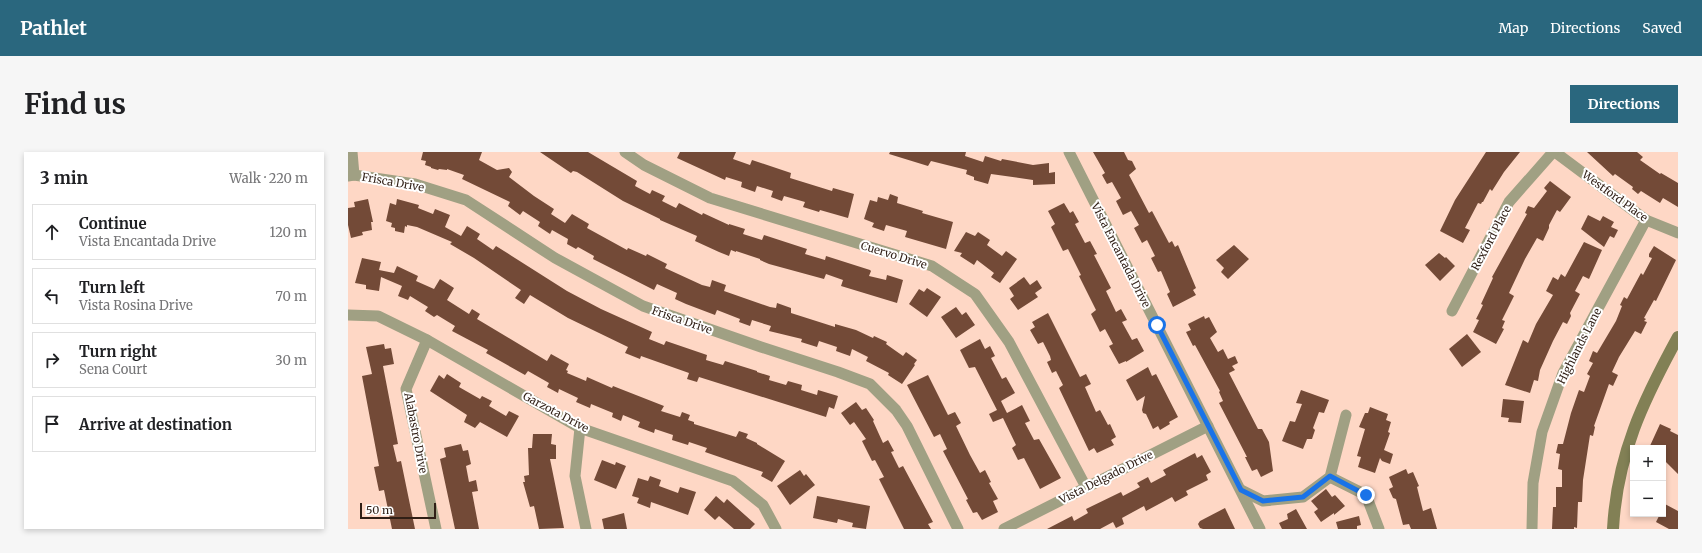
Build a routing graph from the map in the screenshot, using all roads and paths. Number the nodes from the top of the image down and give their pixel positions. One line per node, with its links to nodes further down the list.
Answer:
1 (352, 152): 5 (street)
2 (625, 152): 16 (street, Cuervo Drive)
3 (1070, 152): 13 (street, Vista Encantada Drive)
4 (1554, 152): 6 (street, Westford Place); 8 (street, Rexford Place)
5 (351, 175): 21 (street, Frisca Drive)
6 (1646, 220): 7 (street, Westford Place); 25 (street, Highlands Lane)
7 (1678, 234)
8 (1452, 311)
9 (348, 315): 11 (street, Garzota Drive)
10 (1678, 337): 26 (street)
11 (427, 340): 14 (street, Garzota Drive); 18 (street, Alabastro Drive)
12 (1346, 415): 15 (street)
13 (1208, 426): 16 (street, Vista Delgado Drive); 17 (street, Vista Encantada Drive)
14 (580, 428): 19 (street); 20 (street, Garzota Drive)
15 (1330, 476): 17 (street); 24 (street)
16 (1086, 487): 22 (street, Vista Delgado Drive)
17 (1241, 490): 23 (street, Vista Encantada Drive)
18 (436, 529)
19 (586, 529)
20 (776, 529)
21 (958, 529)
22 (1004, 529)
23 (1260, 529)
24 (1379, 529)
25 (1532, 529)
26 (1613, 529)

